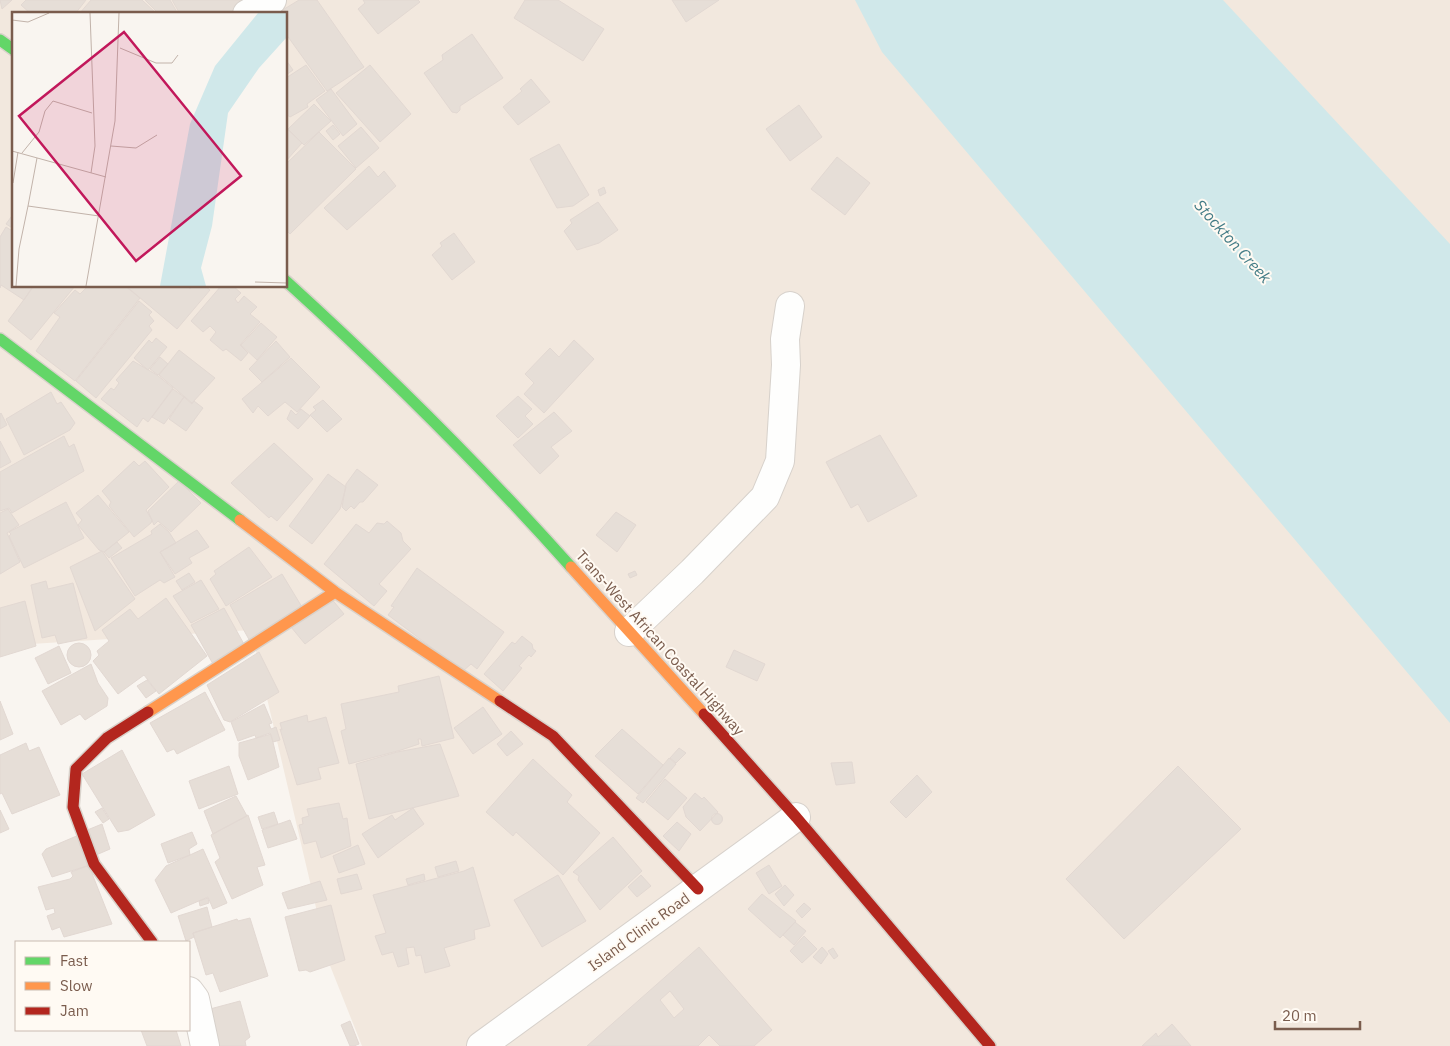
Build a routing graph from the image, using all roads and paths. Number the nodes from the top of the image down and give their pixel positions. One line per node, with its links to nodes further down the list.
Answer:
1 (272, 0): 2 (street)
2 (251, 12)
3 (0, 40): 4 (main road)
4 (12, 49)
5 (288, 283): 9 (main road, Trans-West African Coastal Highway)
6 (790, 306): 9 (street)
7 (0, 339): 8 (main road)
8 (335, 592): 11 (main road); 12 (main road)
9 (629, 632): 10 (main road, Trans-West African Coastal Highway)
10 (796, 817): 11 (street, Island Clinic Road); 16 (main road, Trans-West African Coastal Highway)
11 (698, 889): 15 (street, Island Clinic Road)
12 (151, 941)
13 (190, 992): 14 (street)
14 (205, 1046)
15 (481, 1046)
16 (990, 1046)

